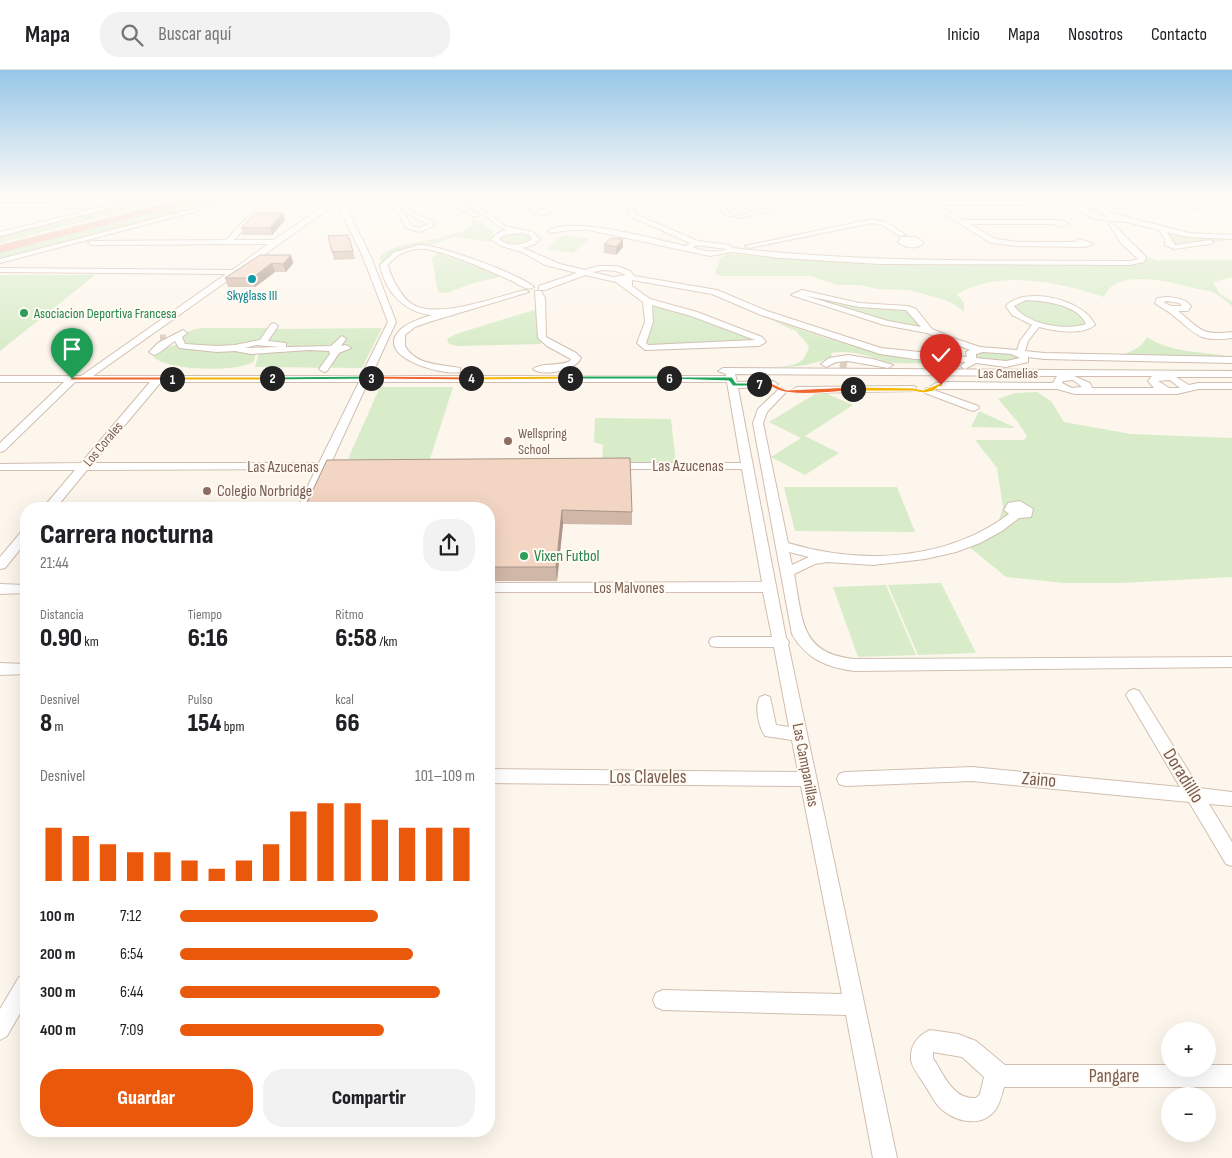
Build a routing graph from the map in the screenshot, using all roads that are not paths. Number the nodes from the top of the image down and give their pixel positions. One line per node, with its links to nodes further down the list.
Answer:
1 (56, 247): 10 (street)
2 (272, 247): 12 (street)
3 (361, 247): 45 (street)
4 (512, 247): 13 (street)
5 (541, 247): 13 (street)
6 (694, 247): 9 (street)
7 (744, 247): 9 (street)
8 (1130, 247): 9 (street)
9 (730, 249)
10 (0, 262)
11 (0, 270): 12 (street)
12 (236, 272): 26 (street)
13 (590, 272): 14 (street); 15 (street); 18 (street)
14 (629, 275): 15 (street); 16 (street); 33 (street)
15 (618, 279): 16 (street)
16 (628, 288): 19 (street)
17 (528, 289): 18 (street); 20 (street); 20 (street)
18 (540, 291): 20 (street)
19 (647, 301): 19 (street)
20 (453, 312)
21 (1036, 325): 21 (street); 27 (street)
22 (274, 326): 28 (street)
23 (929, 331): 23 (street); 33 (street)
24 (1232, 334): 24 (street)
25 (342, 339): 30 (street)
26 (159, 341): 29 (street); 49 (street)
27 (1024, 341): 32 (street); 34 (street)
28 (263, 342): 29 (street); 31 (street)
29 (237, 348): 31 (street)
30 (335, 349): 31 (street); 40 (street)
31 (286, 350)
32 (1007, 350): 33 (street); 34 (street)
33 (972, 357): 34 (street); 38 (street)
34 (1018, 360): 35 (street); 39 (street)
35 (1232, 360)
36 (839, 363): 37 (street); 37 (street); 38 (street); 41 (street)
37 (876, 364): 38 (street)
38 (888, 365)
39 (1232, 365)
40 (324, 369)
41 (806, 371): 42 (street, Las Camelias); 46 (street, Las Camelias)
42 (1232, 374)
43 (788, 377): 44 (street); 56 (street); 60 (street)
44 (917, 377): 54 (street); 57 (street); 58 (street)
45 (366, 378): 46 (street, Las Camelias); 50 (street, Las Camelias); 65 (street)
46 (732, 378): 56 (street); 68 (street, Las Campanillas)
47 (1232, 378): 52 (street)
48 (0, 379): 49 (street, Las Camelias)
49 (83, 379): 50 (street, Las Camelias); 64 (street)
50 (158, 379): 70 (street, Los Corales)
51 (1154, 379): 52 (street); 53 (street); 61 (street)
52 (1174, 379): 59 (street)
53 (1078, 380): 54 (street); 62 (street)
54 (1059, 382): 57 (street); 62 (street)
55 (1232, 386): 59 (street)
56 (778, 387): 60 (street); 75 (street)
57 (933, 388): 58 (street); 63 (street)
58 (913, 389): 60 (street)
59 (1185, 389): 61 (street)
60 (797, 390)
61 (1167, 390): 62 (street)
62 (1084, 391)
63 (975, 407)
64 (0, 449)
65 (322, 466): 66 (street, Las Azucenas); 70 (street, Las Azucenas); 72 (street)
66 (352, 466)
67 (600, 466): 68 (street, Las Azucenas)
68 (747, 466): 79 (street, Las Campanillas)
69 (0, 467): 70 (street, Las Azucenas)
70 (84, 467): 71 (street, Los Corales)
71 (54, 502)
72 (306, 502)
73 (1017, 514): 76 (street)
74 (20, 541): 77 (street)
75 (783, 546): 76 (street); 78 (street)
76 (828, 557): 78 (street)
77 (0, 565)
78 (788, 572): 85 (street)
79 (769, 587): 80 (street, Los Malvones); 84 (street, Las Campanillas)
80 (495, 588)
81 (0, 589): 82 (street)
82 (20, 589)
83 (716, 642): 84 (street)
84 (782, 642): 90 (street, Las Campanillas)
85 (1232, 662)
86 (0, 669): 87 (street)
87 (20, 669)
88 (1134, 695): 94 (street, Doradilllo)
89 (765, 701): 90 (street)
90 (799, 734): 92 (street, Las Campanillas)
91 (495, 776): 92 (street, Los Claveles)
92 (808, 779): 99 (street, Las Campanillas)
93 (845, 779): 94 (street, Zaino)
94 (1194, 794): 95 (street, Zaino); 96 (street, Doradilllo)
95 (1232, 799)
96 (1232, 858)
97 (20, 994): 100 (street)
98 (663, 1000): 99 (street)
99 (853, 1005): 103 (street, Las Campanillas)
100 (0, 1029)
101 (996, 1074): 102 (street, Pangare)
102 (1232, 1076)
103 (884, 1158)

